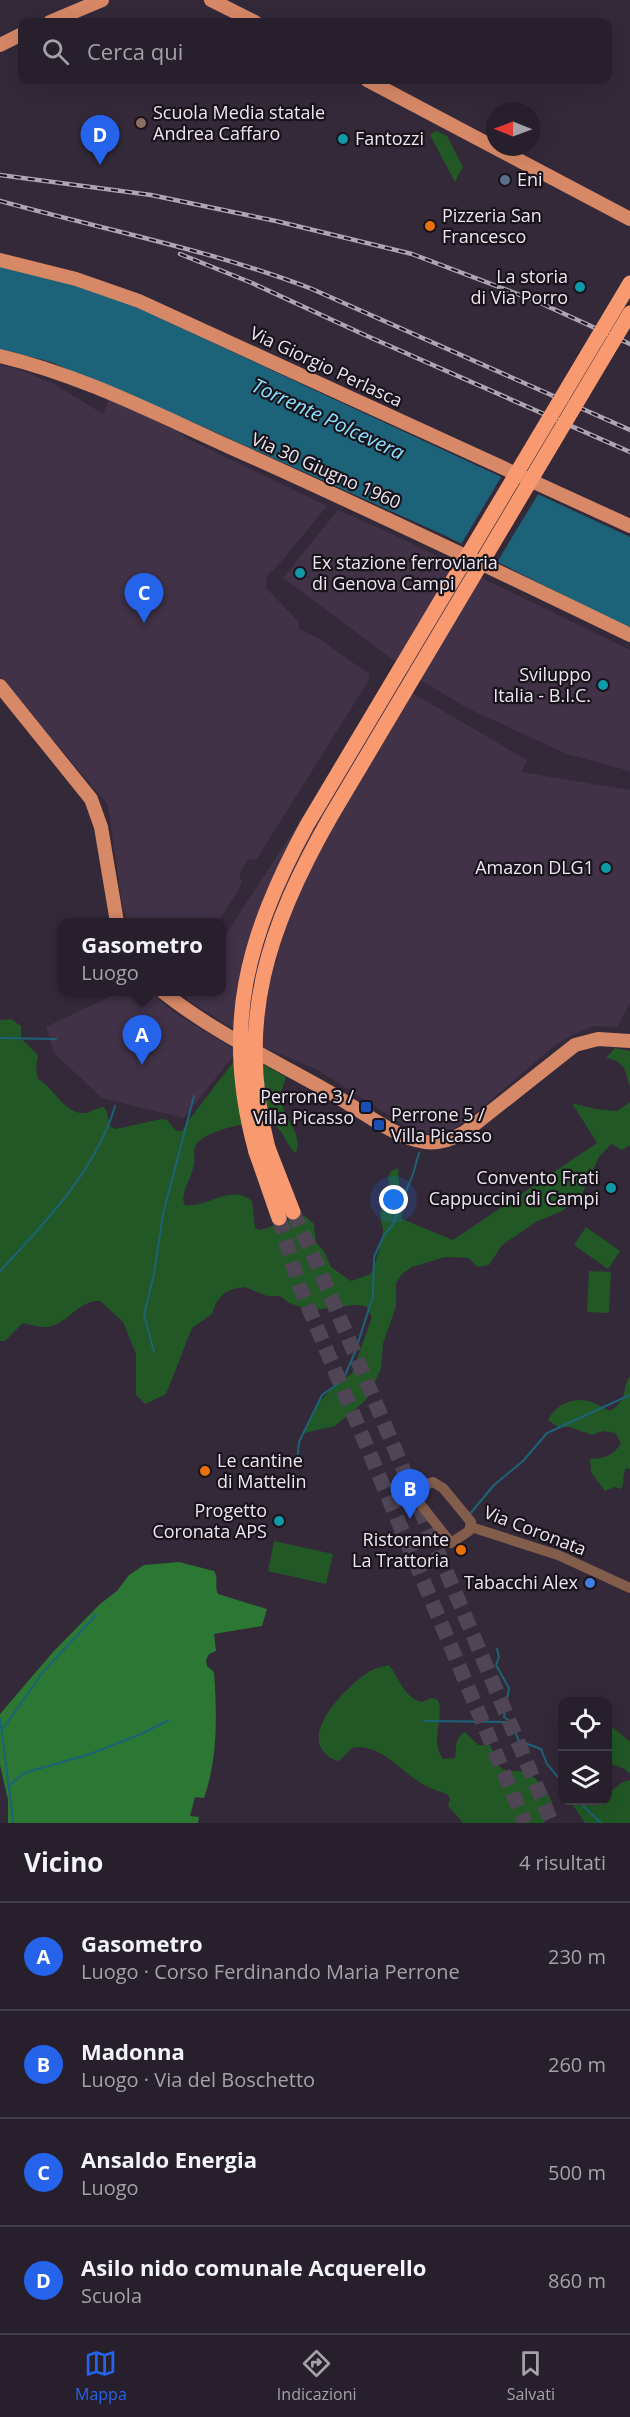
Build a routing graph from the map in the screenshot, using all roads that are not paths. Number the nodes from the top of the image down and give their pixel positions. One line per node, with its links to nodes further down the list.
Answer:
1 (102, 0): 3 (main road)
2 (211, 0): 4 (main road)
3 (59, 18)
4 (247, 18)
5 (18, 36): 6 (main road)
6 (0, 45)
7 (375, 84): 8 (main road)
8 (630, 219)
9 (0, 260): 13 (main road, Via Giorgio Perlasca)
10 (630, 283): 19 (highway, bridge)
11 (630, 313): 19 (highway, bridge)
12 (0, 356): 14 (main road, Via 30 Giugno 1960)
13 (630, 526)
14 (630, 636)
15 (0, 686): 16 (main road)
16 (116, 918)
17 (169, 996): 18 (main road)
18 (630, 1041)
19 (262, 1150): 20 (highway)
20 (286, 1215)
21 (471, 1527): 21 (street, Via Coronata); 22 (street, Via Coronata)
22 (630, 1588)

